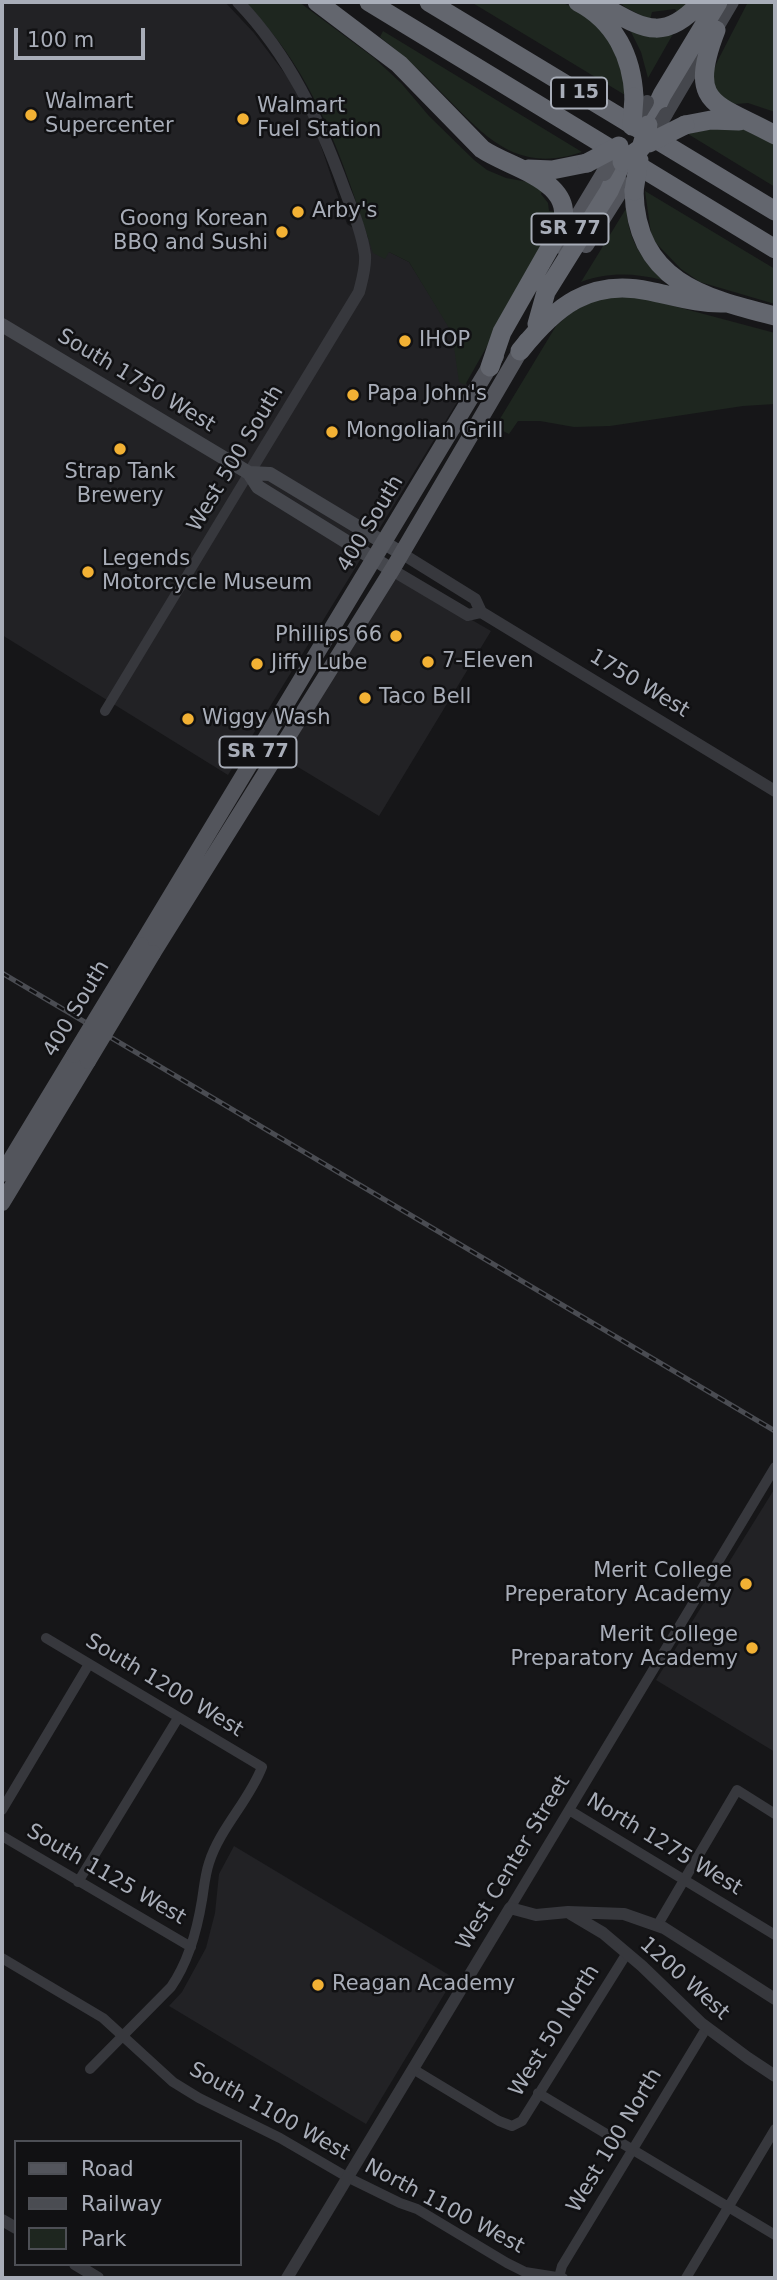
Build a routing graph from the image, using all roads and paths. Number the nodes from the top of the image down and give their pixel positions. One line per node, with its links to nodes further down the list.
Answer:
1 (238, 2): 26 (street, West 500 South)
2 (317, 2): 16 (highway)
3 (369, 2): 19 (highway, I 15)
4 (429, 2): 18 (highway, I 15)
5 (578, 2): 15 (highway)
6 (594, 2): 7 (highway)
7 (701, 2)
8 (708, 2): 15 (main road)
9 (718, 2): 15 (highway)
10 (732, 2): 11 (main road)
11 (716, 30): 12 (main road); 13 (highway)
12 (681, 89): 15 (highway)
13 (754, 125): 14 (highway); 15 (highway, bridge)
14 (775, 135)
15 (632, 145): 16 (highway); 17 (highway); 20 (highway); 22 (highway)
16 (510, 164): 25 (highway)
17 (593, 191): 25 (main road, 400 South / SR 77)
18 (775, 211)
19 (775, 249)
20 (725, 303): 21 (highway); 24 (highway)
21 (775, 316)
22 (537, 324): 24 (main road, 400 South / SR 77)
23 (2, 325): 26 (main road, South 1750 West)
24 (520, 351): 28 (main road, 400 South / SR 77)
25 (490, 367): 27 (main road, 400 South / SR 77)
26 (249, 473): 27 (main road, 1750 West); 29 (main road, 1750 West); 32 (street, West 500 South)
27 (384, 542): 28 (main road, 1750 West); 29 (main road, 400 South / SR 77)
28 (401, 553): 30 (main road, 400 South / SR 77); 31 (street, 1750 West)
29 (374, 559): 30 (main road, 1750 West); 34 (main road, 400 South / SR 77)
30 (392, 570): 31 (street, 1750 West); 34 (main road, 400 South / SR 77)
31 (481, 612): 33 (street, 1750 West)
32 (105, 712)
33 (775, 791)
34 (147, 949): 35 (main road, 400 South / SR 77, bridge)
35 (81, 1058): 36 (main road, 400 South / SR 77); 37 (main road, 400 South / SR 77)
36 (2, 1174)
37 (2, 1203)
38 (775, 1467): 43 (street, West Center Street)
39 (46, 1638): 40 (street, South 1200 West)
40 (89, 1664): 41 (street, South 1200 West); 42 (street)
41 (178, 1718): 47 (street); 52 (street, South 1200 West)
42 (2, 1810)
43 (569, 1810): 46 (street, North 1275 West); 48 (street, West Center Street)
44 (775, 1814): 46 (street)
45 (2, 1836): 47 (street, South 1125 West)
46 (684, 1880): 50 (street); 51 (street, North 1275 West)
47 (78, 1882): 52 (street, South 1125 West)
48 (510, 1908): 49 (street, 1200 West); 59 (street, West Center Street)
49 (568, 1912): 50 (street, 1200 West); 53 (street, 1200 West)
50 (657, 1926): 55 (street, 1200 West)
51 (775, 1936)
52 (191, 1947): 57 (street)
53 (626, 1953): 56 (street, 1200 West); 61 (street, West 50 North)
54 (2, 1958): 57 (street, South 1100 West)
55 (775, 1999)
56 (707, 2028): 60 (street, 1200 West); 63 (street, West 100 North)
57 (124, 2035): 58 (street); 64 (street, South 1100 West)
58 (90, 2069)
59 (413, 2069): 61 (street, West 50 North); 64 (street, West Center Street)
60 (775, 2076)
61 (538, 2093): 63 (street)
62 (775, 2129): 65 (street)
63 (632, 2150): 65 (street); 68 (street, West 100 North)
64 (348, 2177): 68 (street, North 1100 West); 70 (street, West Center Street)
65 (728, 2207): 66 (street); 71 (street)
66 (775, 2235)
67 (78, 2266): 69 (street)
68 (561, 2277)
69 (98, 2278)
70 (287, 2278)
71 (686, 2278)

